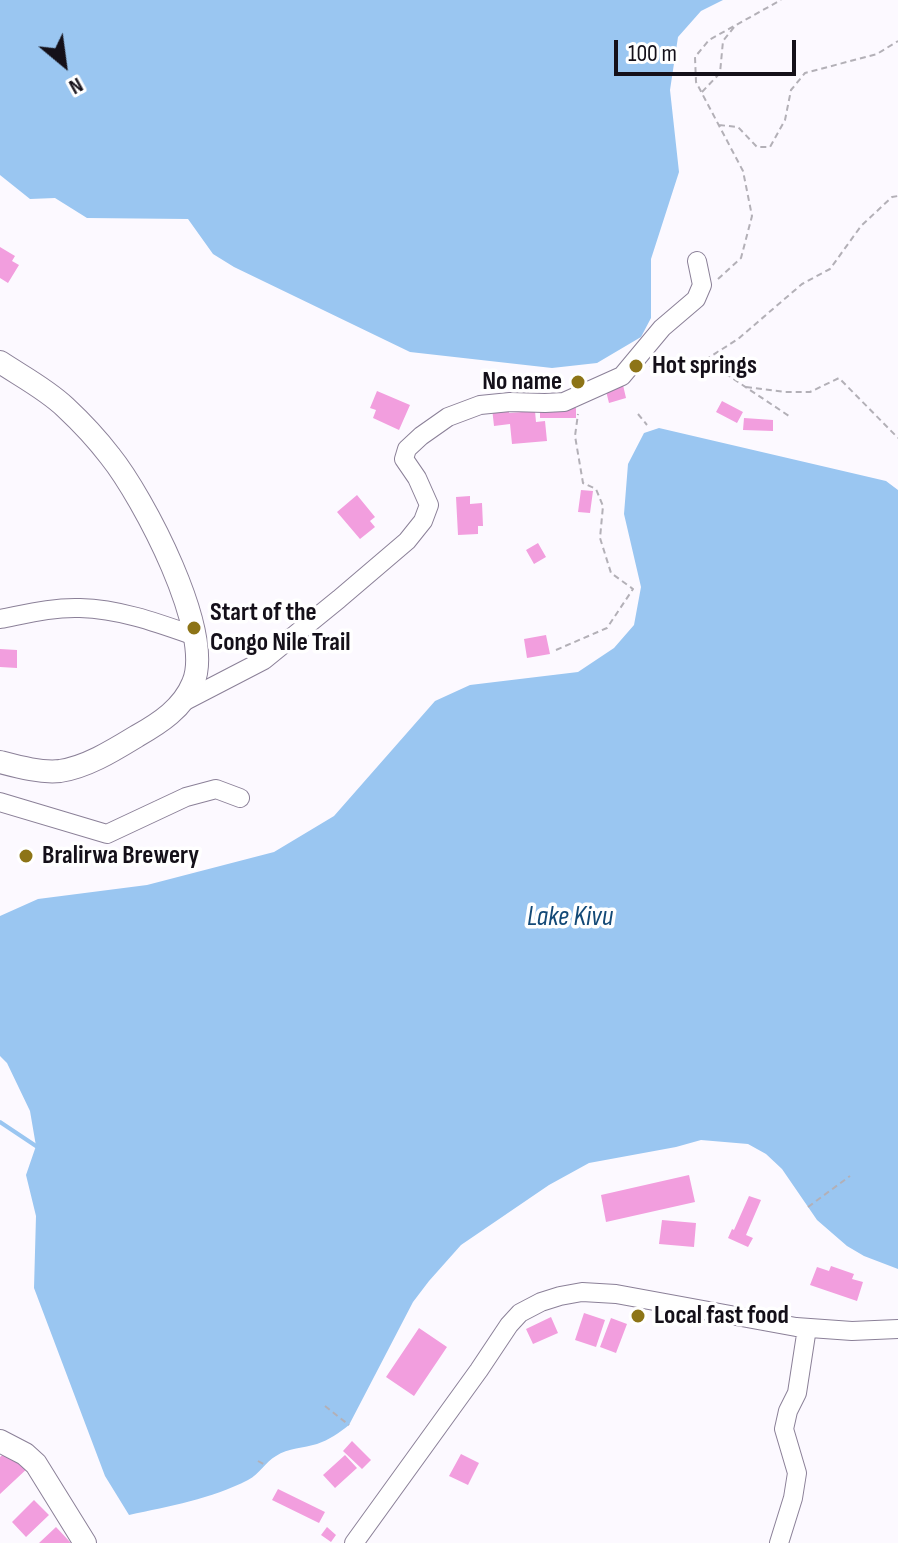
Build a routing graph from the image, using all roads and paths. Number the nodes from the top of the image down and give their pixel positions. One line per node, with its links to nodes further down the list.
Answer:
1 (781, 0): 2 (path)
2 (736, 25): 4 (path); 4 (path)
3 (898, 41): 5 (path)
4 (702, 93): 5 (path)
5 (717, 125): 8 (path)
6 (898, 196): 9 (path)
7 (697, 261): 13 (street)
8 (718, 278)
9 (705, 360): 11 (path); 12 (path)
10 (0, 362): 19 (main road)
11 (651, 367)
12 (745, 387): 15 (path); 17 (path)
13 (577, 397): 20 (path); 21 (street)
14 (638, 414): 16 (path)
15 (789, 416)
16 (647, 425)
17 (898, 438)
18 (0, 619): 19 (street)
19 (195, 636): 21 (main road)
20 (556, 650)
21 (183, 702): 22 (main road)
22 (0, 762)
23 (240, 798): 24 (street)
24 (0, 802)
25 (850, 1176): 26 (path)
26 (808, 1207)
27 (807, 1328): 28 (street); 35 (street); 36 (street)
28 (898, 1329)
29 (325, 1406): 30 (path)
30 (349, 1425)
31 (0, 1441): 34 (main road)
32 (258, 1461): 33 (path)
33 (265, 1465)
34 (85, 1543)
35 (354, 1543)
36 (779, 1543)

